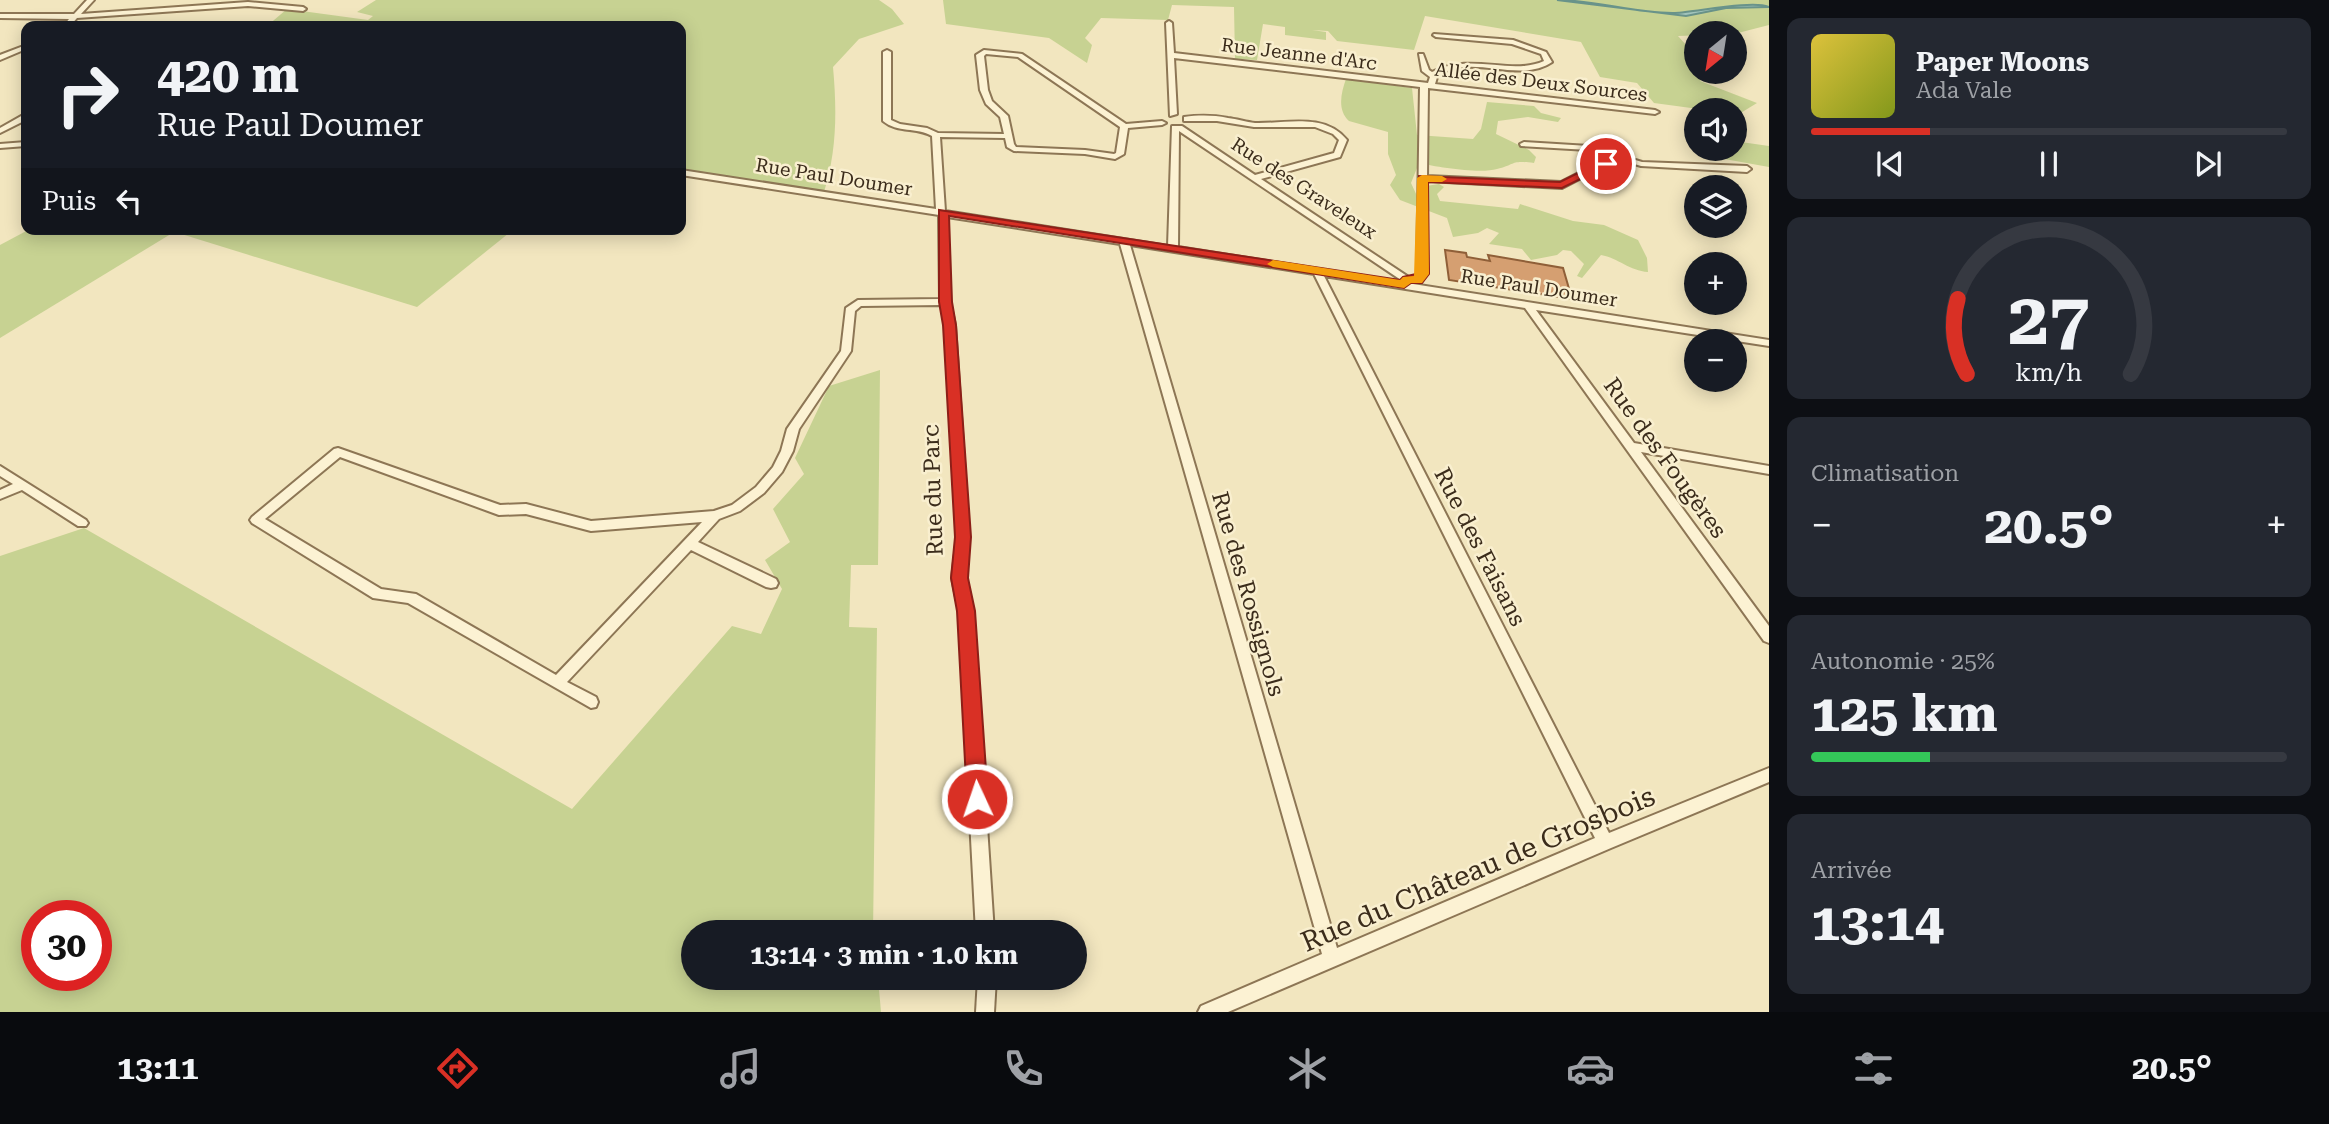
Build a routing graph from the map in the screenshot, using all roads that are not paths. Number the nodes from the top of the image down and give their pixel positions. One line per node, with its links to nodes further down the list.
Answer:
1 (91, 0): 5 (street)
2 (272, 2): 3 (street); 5 (street)
3 (303, 9)
4 (0, 16): 5 (street)
5 (78, 16): 6 (street)
6 (72, 21)
7 (1169, 23): 13 (street)
8 (1436, 35): 16 (street)
9 (0, 49): 10 (street)
10 (17, 51): 11 (street); 15 (street)
11 (21, 51)
12 (887, 52): 25 (street)
13 (1170, 55): 16 (street, Rue Jeanne d'Arc); 18 (street)
14 (1421, 55): 16 (street)
15 (0, 58)
16 (1430, 82): 17 (street, Allée des Deux Sources); 34 (street)
17 (1655, 111)
18 (1173, 114): 19 (street); 21 (street)
19 (1187, 119): 23 (street); 33 (street)
20 (21, 120): 24 (street)
21 (1162, 122): 22 (street); 23 (street, Rue des Graveleux)
22 (1124, 126): 26 (street); 26 (street)
23 (1177, 128): 33 (street, Rue des Graveleux); 37 (street)
24 (0, 131)
25 (936, 135): 26 (street); 35 (street, Rue du Parc)
26 (1007, 136)
27 (21, 144): 29 (street)
28 (1524, 144): 30 (street)
29 (0, 146)
30 (1616, 157): 31 (street); 34 (street)
31 (1747, 169)
32 (686, 173): 35 (street, Rue Paul Doumer)
33 (1257, 177): 39 (street, Rue des Graveleux)
34 (1422, 178): 39 (street)
35 (943, 212): 36 (street, Rue Paul Doumer); 41 (street, Rue du Parc)
36 (1124, 241): 37 (street, Rue Paul Doumer); 59 (street, Rue des Rossignols)
37 (1173, 249): 38 (street, Rue Paul Doumer)
38 (1317, 271): 39 (street, Rue Paul Doumer); 57 (street, Rue des Faisans)
39 (1410, 281): 40 (street, Rue des Graveleux)
40 (1430, 289): 42 (street, Rue Paul Doumer)
41 (945, 302): 49 (street); 58 (street, Rue du Parc)
42 (1527, 304): 43 (street, Rue Paul Doumer); 44 (street, Rue des Fougères)
43 (1769, 343)
44 (1630, 446): 46 (street); 53 (street, Rue des Fougères)
45 (0, 470): 47 (street)
46 (1769, 470)
47 (22, 485): 48 (street); 50 (street)
48 (0, 495)
49 (715, 516): 51 (street); 54 (street)
50 (82, 523)
51 (689, 543): 52 (street); 54 (street)
52 (771, 583)
53 (1769, 637)
54 (557, 683): 55 (street)
55 (590, 702)
56 (1769, 775): 57 (street, Rue du Château de Grosbois)
57 (1605, 842): 59 (street, Rue du Château de Grosbois)
58 (984, 920)
59 (1332, 959): 62 (street, Rue du Château de Grosbois)
60 (986, 990): 61 (street)
61 (985, 1012)
62 (1207, 1012)

